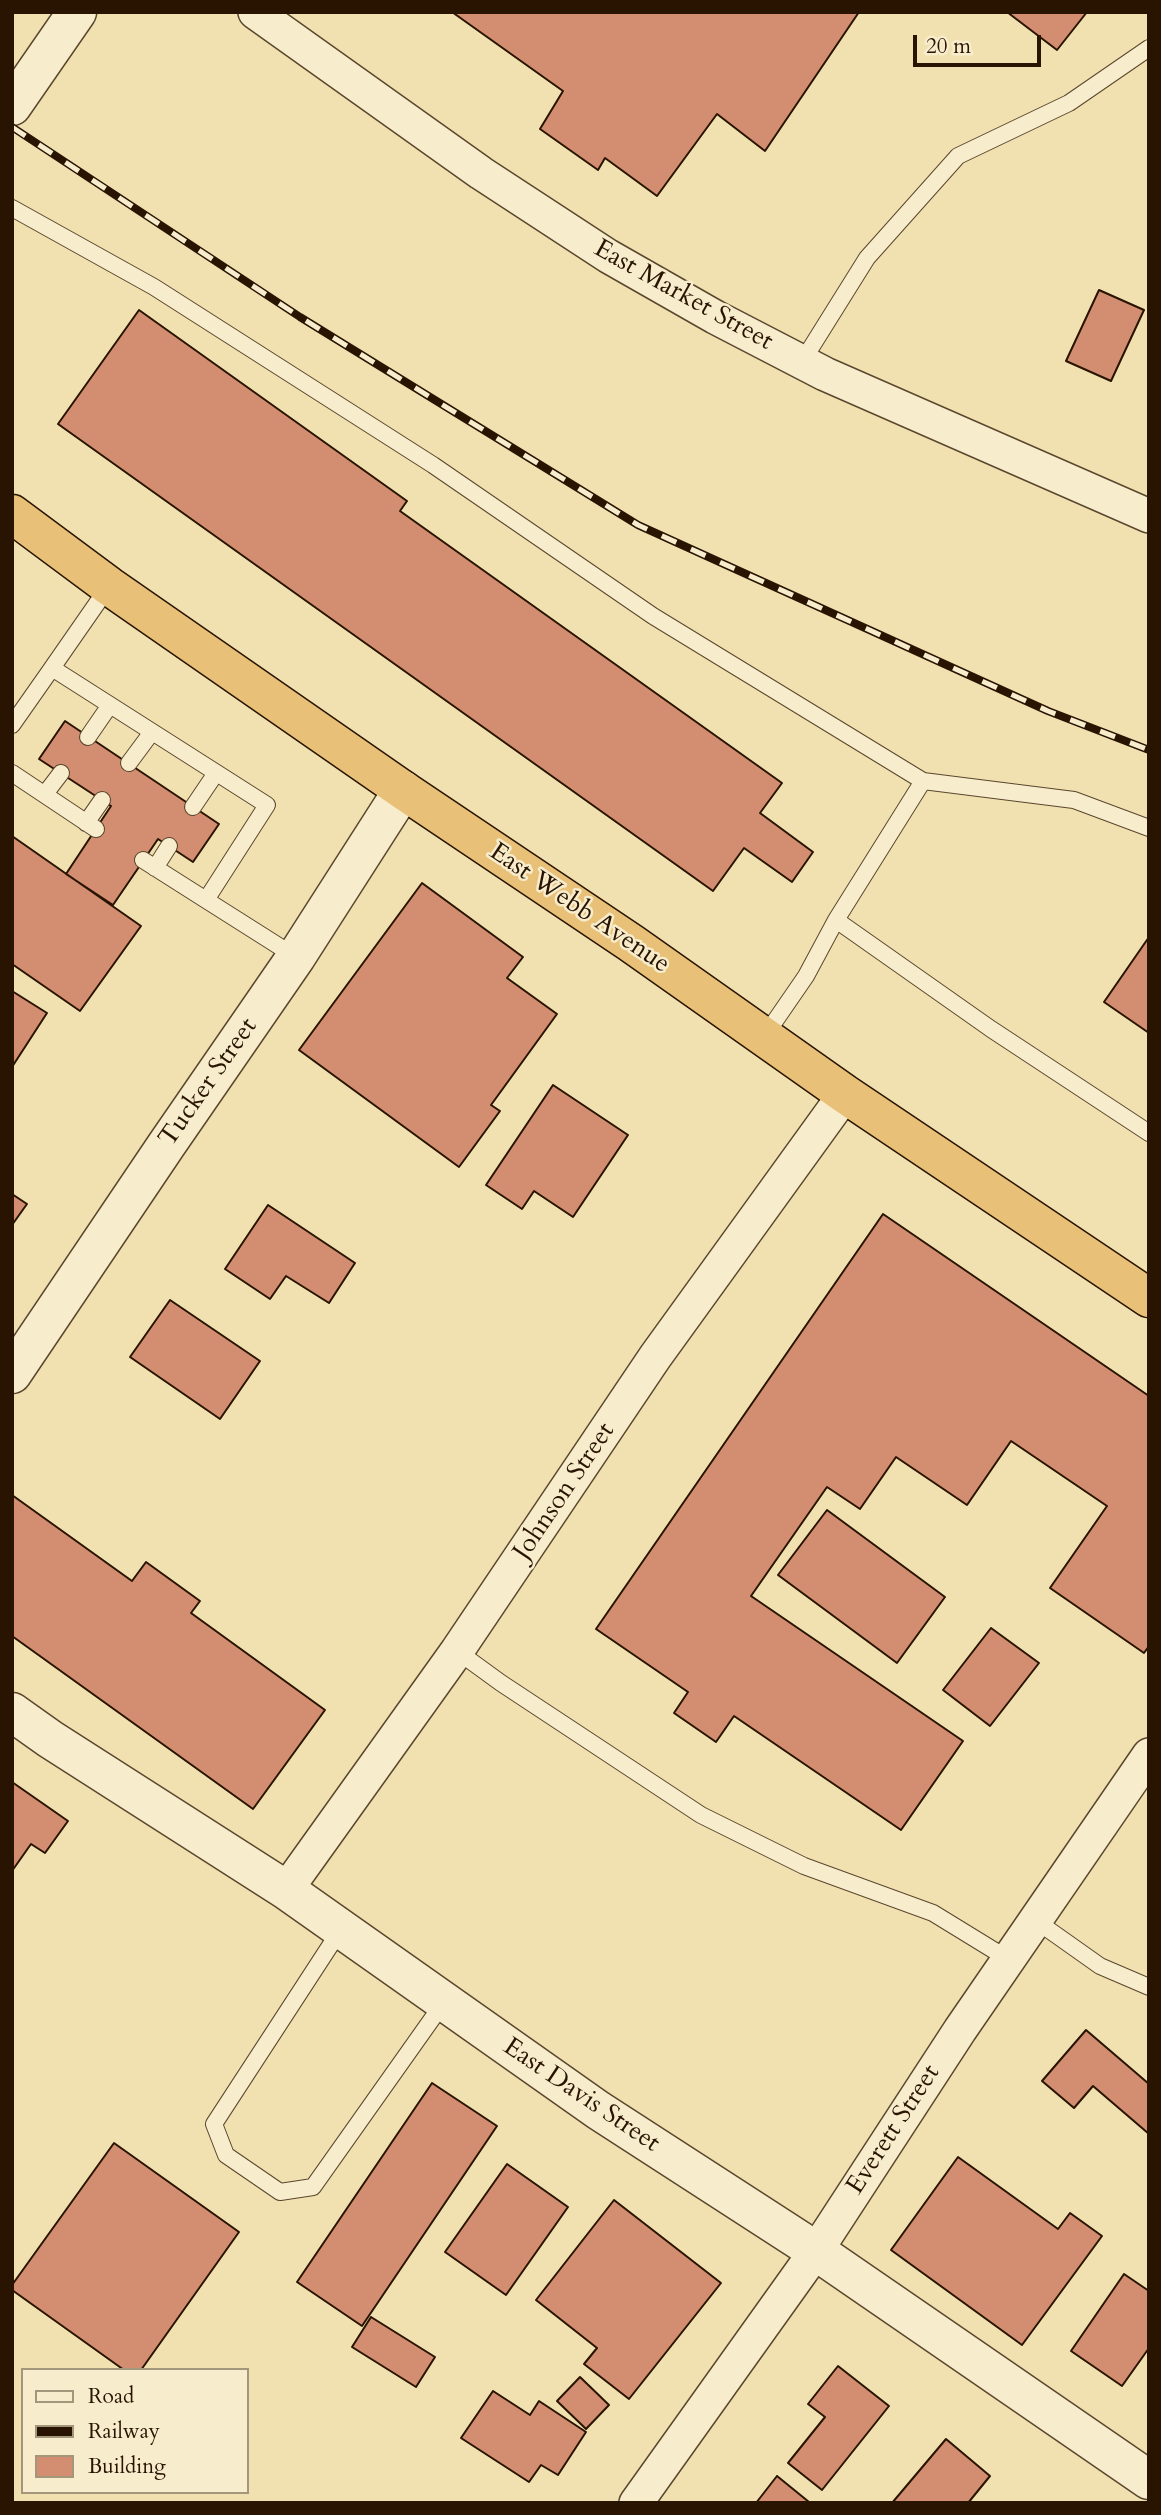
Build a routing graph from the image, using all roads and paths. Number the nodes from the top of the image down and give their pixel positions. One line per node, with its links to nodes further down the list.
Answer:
1 (76, 12): 4 (street)
2 (254, 12): 6 (street, East Market Street)
3 (1149, 48): 6 (lane)
4 (12, 106)
5 (12, 208): 19 (lane)
6 (802, 362): 8 (street, East Market Street)
7 (12, 514): 9 (highway, East Webb Avenue)
8 (1149, 516)
9 (109, 586): 10 (lane); 20 (highway, East Webb Avenue)
10 (52, 668): 11 (lane); 12 (lane)
11 (110, 705): 13 (lane); 14 (lane)
12 (12, 725)
13 (152, 732): 15 (lane); 18 (lane)
14 (88, 737)
15 (129, 763)
16 (12, 773): 21 (lane)
17 (61, 773): 21 (lane)
18 (216, 773): 23 (lane); 26 (lane)
19 (923, 781): 24 (lane); 27 (lane)
20 (403, 790): 28 (street, Tucker Street); 29 (highway, East Webb Avenue)
21 (45, 794): 22 (lane)
22 (102, 800)
23 (193, 807)
24 (1149, 828)
25 (169, 846): 26 (lane)
26 (206, 900): 28 (lane)
27 (836, 920): 29 (lane); 31 (lane)
28 (296, 957): 33 (street, Tucker Street)
29 (764, 1037): 30 (highway, East Webb Avenue)
30 (845, 1094): 32 (highway, East Webb Avenue); 34 (street, Johnson Street)
31 (1149, 1133)
32 (1149, 1298)
33 (12, 1374)
34 (457, 1651): 37 (street, Johnson Street); 40 (lane)
35 (12, 1712): 37 (street, East Davis Street)
36 (1149, 1755): 38 (street, Everett Street)
37 (286, 1890): 39 (street, East Davis Street)
38 (1035, 1920): 40 (street, Everett Street); 41 (lane)
39 (341, 1929): 42 (street, East Davis Street); 42 (lane)
40 (1008, 1959): 43 (street, Everett Street)
41 (1149, 1987)
42 (444, 2002): 43 (street, East Davis Street)
43 (816, 2251): 44 (street, East Davis Street); 45 (street, Everett Street)
44 (1149, 2480)
45 (636, 2503)

